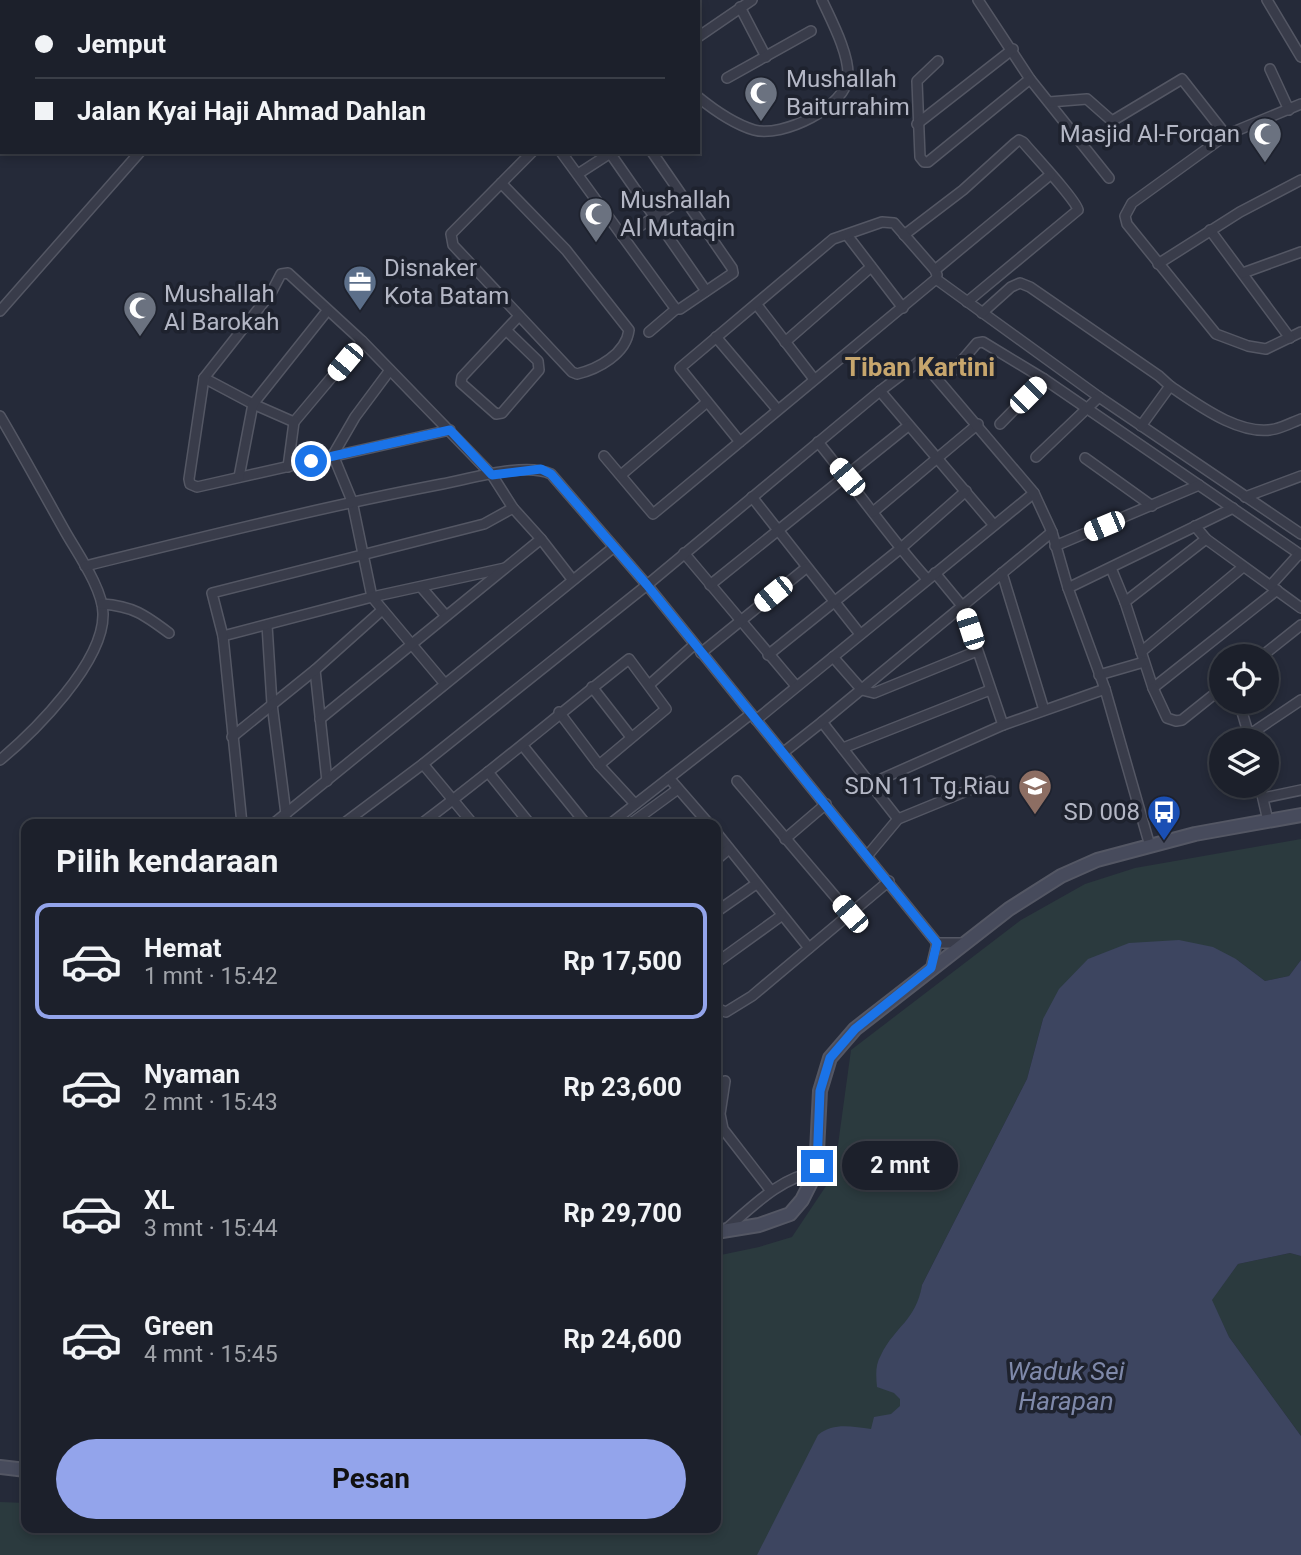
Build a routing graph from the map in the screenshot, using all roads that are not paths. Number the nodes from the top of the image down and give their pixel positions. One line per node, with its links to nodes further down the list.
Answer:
1 (752, 0): 5 (street)
2 (822, 0): 15 (street)
3 (978, 0): 8 (street)
4 (1268, 0): 10 (street)
5 (740, 7): 7 (street); 9 (street)
6 (811, 31): 9 (street)
7 (700, 36)
8 (1013, 50): 14 (street); 19 (street)
9 (766, 57): 13 (street)
10 (1301, 57)
11 (938, 61): 19 (street)
12 (1270, 69): 18 (street)
13 (727, 79)
14 (1030, 79): 16 (street); 19 (street)
15 (700, 99)
16 (1049, 102): 20 (street); 29 (street)
17 (1301, 104): 18 (street)
18 (1289, 110): 20 (street)
19 (917, 124)
20 (1226, 135): 39 (street)
21 (138, 154): 48 (street)
22 (530, 154): 31 (street)
23 (563, 154): 27 (street)
24 (609, 154): 27 (street)
25 (612, 154): 33 (street)
26 (653, 154): 32 (street)
27 (578, 174): 37 (street)
28 (1050, 176): 36 (street); 42 (street); 44 (street)
29 (1110, 178)
30 (1301, 180): 34 (street)
31 (501, 183): 51 (street); 51 (street)
32 (684, 198): 33 (street); 43 (street)
33 (655, 216): 37 (street); 43 (street)
34 (1210, 230): 39 (street); 41 (street)
35 (847, 235): 36 (street); 40 (street); 45 (street)
36 (904, 235): 42 (street)
37 (623, 237): 47 (street)
38 (1301, 252): 41 (street)
39 (1158, 264): 56 (street)
40 (871, 267): 46 (street); 58 (street)
41 (1243, 273): 56 (street)
42 (936, 275): 44 (street); 46 (street)
43 (706, 292): 47 (street)
44 (967, 302): 50 (street)
45 (757, 305): 55 (street); 58 (street)
46 (903, 308): 62 (street)
47 (676, 309): 53 (street)
48 (0, 311)
49 (327, 311): 57 (street); 61 (street); 68 (street)
50 (982, 313): 64 (street); 66 (street)
51 (519, 316): 52 (street)
52 (506, 330): 52 (street)
53 (649, 332)
54 (1301, 332): 56 (street)
55 (716, 337): 67 (street); 70 (street)
56 (1290, 338)
57 (362, 341): 59 (street); 73 (street)
58 (785, 342): 62 (street)
59 (390, 370): 78 (street); 81 (street)
60 (953, 371): 63 (street)
61 (204, 378): 68 (street); 90 (street)
62 (814, 379): 70 (street)
63 (1044, 379): 69 (street); 74 (street)
64 (1170, 386): 72 (street); 77 (street)
65 (880, 391): 75 (street); 76 (street); 80 (street)
66 (1099, 397): 69 (street); 77 (street)
67 (706, 402): 79 (street); 88 (street)
68 (253, 404): 73 (street); 90 (street)
69 (1085, 408): 83 (street); 92 (street)
70 (777, 409): 79 (street)
71 (0, 416): 115 (street)
72 (1301, 419)
73 (294, 422): 86 (street)
74 (1000, 424)
75 (978, 425): 85 (street); 94 (street)
76 (908, 426): 85 (street); 91 (street)
77 (1141, 426): 96 (street)
78 (450, 430): 81 (street); 87 (street)
79 (740, 442): 88 (street)
80 (818, 442): 91 (street); 95 (street)
81 (333, 455): 86 (street); 97 (street)
82 (604, 456): 88 (street)
83 (1036, 457)
84 (1086, 458): 98 (street)
85 (938, 459): 93 (street); 101 (street)
86 (288, 467): 90 (street)
87 (492, 475): 97 (street); 99 (street); 110 (street)
88 (621, 475)
89 (1301, 476): 96 (street)
90 (239, 477)
91 (847, 477): 101 (street); 104 (street)
92 (1199, 485): 98 (street); 100 (street)
93 (966, 491): 102 (street); 111 (street)
94 (1034, 493): 102 (street); 105 (street)
95 (752, 497): 104 (street); 112 (street)
96 (1245, 497): 106 (street)
97 (352, 501): 114 (street); 115 (street)
98 (1152, 506): 109 (street)
99 (513, 508): 107 (street); 114 (street)
100 (1233, 508): 103 (street); 113 (street)
101 (873, 512): 111 (street)
102 (993, 524): 121 (street)
103 (1195, 526): 108 (street); 119 (street)
104 (779, 532): 118 (street); 124 (street)
105 (1052, 532): 109 (street); 120 (street)
106 (1301, 534)
107 (541, 539): 117 (street); 122 (street)
108 (1206, 539): 116 (street); 130 (street)
109 (1055, 546): 126 (street)
110 (614, 547): 122 (street); 123 (street)
111 (900, 549): 121 (street); 129 (street)
112 (684, 553): 123 (street); 124 (street)
113 (1300, 554): 127 (street)
114 (362, 555): 128 (street); 141 (street)
115 (85, 566): 131 (street)
116 (1243, 567): 127 (street); 149 (street)
117 (505, 568): 125 (street); 135 (street)
118 (806, 568): 129 (street); 136 (street)
119 (1111, 568): 126 (street); 130 (street)
120 (1002, 573): 132 (street); 163 (street)
121 (931, 576): 132 (street); 140 (street)
122 (572, 579): 152 (street)
123 (647, 585): 144 (street); 176 (street)
124 (710, 585): 136 (street)
125 (421, 587): 128 (street); 135 (street)
126 (1069, 587): 151 (street)
127 (1274, 587): 133 (street); 156 (street)
128 (372, 597): 134 (street); 137 (street)
129 (833, 601): 140 (street); 147 (street)
130 (1125, 602): 149 (street)
131 (102, 604): 139 (street); 175 (street)
132 (963, 607): 145 (street); 158 (street)
133 (1301, 608)
134 (381, 611): 143 (street); 150 (street)
135 (446, 617): 143 (street)
136 (740, 621): 146 (street); 147 (street)
137 (267, 625): 141 (street); 162 (street)
138 (1301, 625): 142 (street)
139 (169, 633)
140 (860, 634): 148 (street)
141 (223, 636): 170 (street)
142 (1277, 644)
143 (412, 645): 152 (street); 166 (street)
144 (694, 645): 146 (street); 153 (street)
145 (977, 651): 158 (street); 159 (street)
146 (701, 653): 165 (street)
147 (768, 655): 154 (street)
148 (833, 657): 154 (street); 158 (street)
149 (1143, 657): 151 (street); 156 (street)
150 (315, 670): 162 (street); 166 (street)
151 (1100, 675): 157 (street)
152 (445, 684): 180 (street)
153 (649, 685): 155 (street); 171 (street)
154 (796, 686): 165 (street)
155 (593, 687): 164 (street); 171 (street)
156 (1153, 688): 160 (street)
157 (1105, 689): 163 (street); 207 (street)
158 (862, 690): 167 (street)
159 (990, 690): 168 (street); 173 (street)
160 (1209, 698)
161 (1301, 700): 169 (street)
162 (272, 704): 170 (street); 191 (street)
163 (1044, 710): 168 (street)
164 (559, 712): 172 (street); 177 (street)
165 (754, 717): 174 (street); 179 (street)
166 (320, 719): 180 (street)
167 (822, 722): 173 (street); 174 (street)
168 (1003, 725): 183 (street)
169 (1262, 728)
170 (232, 737): 193 (street)
171 (631, 737): 177 (street)
172 (523, 746): 178 (street); 199 (street)
173 (843, 748): 183 (street)
174 (784, 752): 190 (street)
175 (0, 760)
176 (423, 764): 188 (street); 195 (street)
177 (599, 765): 189 (street)
178 (488, 772): 188 (street); 198 (street)
179 (669, 778): 184 (street); 189 (street)
180 (327, 781): 191 (street)
181 (737, 781): 206 (street)
182 (991, 781): 203 (street)
183 (870, 784): 203 (street)
184 (678, 789): 201 (street); 202 (street)
185 (1301, 790): 186 (street)
186 (1279, 795)
187 (1263, 798): 204 (street)
188 (454, 800): 196 (street); 197 (street)
189 (635, 804): 200 (street)
190 (826, 804): 206 (street); 209 (street)
191 (286, 814): 194 (street)
192 (1301, 815): 204 (main road)
193 (241, 819)
194 (280, 819)
195 (350, 819)
196 (428, 819)
197 (469, 819)
198 (526, 819)
199 (582, 819)
200 (616, 819)
201 (637, 819)
202 (704, 819)
203 (898, 819): 209 (street)
204 (1268, 821): 207 (main road)
205 (721, 839): 208 (street)
206 (785, 839): 214 (street)
207 (1150, 846): 217 (main road)
208 (729, 849): 210 (street); 212 (street)
209 (868, 855): 211 (street)
210 (721, 856)
211 (889, 881): 214 (street); 216 (street)
212 (756, 884): 213 (street); 215 (street)
213 (721, 908)
214 (850, 914): 218 (street)
215 (781, 916): 218 (street); 219 (street)
216 (937, 943): 217 (street); 220 (street)
217 (963, 943): 220 (main road)
218 (809, 948): 221 (street)
219 (721, 958)
220 (931, 968): 225 (main road)
221 (721, 1012)
222 (725, 1082): 223 (street)
223 (721, 1102)
224 (721, 1114): 226 (street)
225 (816, 1172): 226 (street); 228 (main road)
226 (771, 1191): 227 (street)
227 (721, 1231)
228 (721, 1232)
229 (0, 1467): 230 (main road)
230 (21, 1469)

